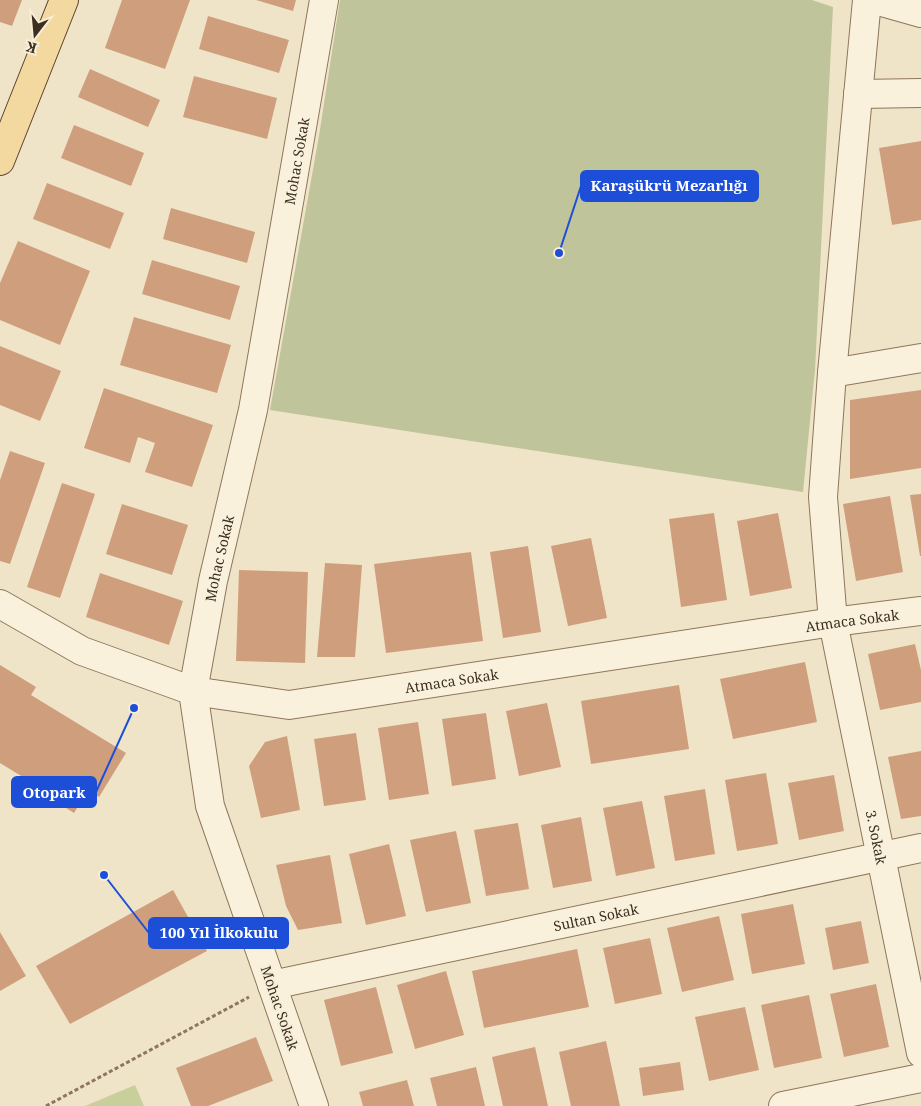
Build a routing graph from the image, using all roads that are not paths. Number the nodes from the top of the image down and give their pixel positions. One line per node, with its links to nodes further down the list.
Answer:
1 (64, 0): 8 (main road)
2 (324, 0): 14 (street, Mohac Sokak)
3 (867, 0): 6 (street, 3. Sokak)
4 (875, 0): 5 (street)
5 (921, 13)
6 (858, 94): 7 (street); 10 (street, 3. Sokak)
7 (921, 94)
8 (0, 161)
9 (921, 358): 10 (street)
10 (832, 373): 13 (street, 3. Sokak)
11 (0, 604): 14 (street, Atmaca Sokak)
12 (921, 610): 13 (street, Atmaca Sokak)
13 (832, 622): 14 (street, Atmaca Sokak); 16 (street, 3. Sokak)
14 (193, 691): 17 (street, Mohac Sokak)
15 (921, 848): 16 (street, Sultan Sokak)
16 (880, 856): 17 (street, Sultan Sokak); 18 (street, 3. Sokak)
17 (272, 985): 20 (street, Mohac Sokak)
18 (921, 1053)
19 (921, 1078): 21 (street)
20 (314, 1106)
21 (782, 1106)

